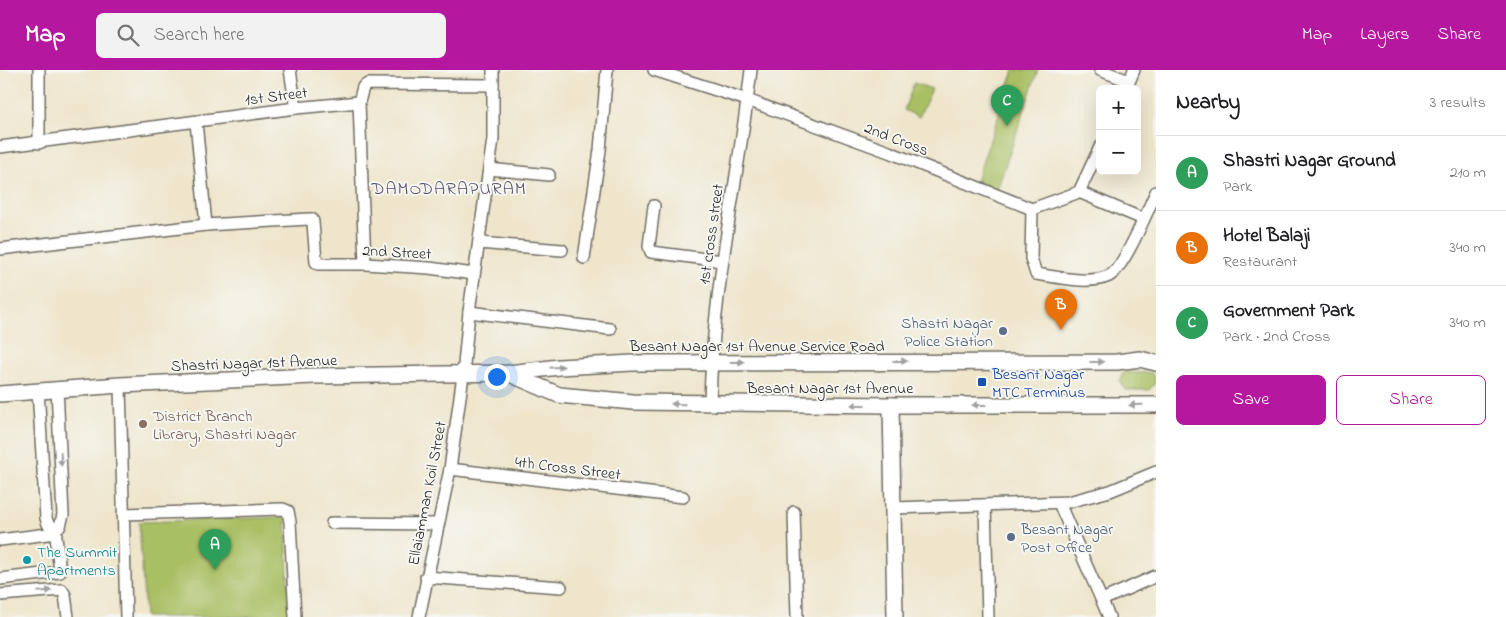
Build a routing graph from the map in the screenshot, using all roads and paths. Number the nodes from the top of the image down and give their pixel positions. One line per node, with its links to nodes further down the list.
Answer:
1 (39, 70): 15 (street)
2 (290, 70): 13 (street)
3 (493, 70): 9 (street, Ellaiamman Koil Street)
4 (607, 70): 29 (street)
5 (654, 70): 11 (street, 2nd Cross)
6 (751, 70): 11 (street, 1st cross street)
7 (1100, 70): 10 (street)
8 (1134, 70): 10 (street)
9 (493, 85): 12 (street); 18 (street, Ellaiamman Koil Street)
10 (1128, 85)
11 (747, 100): 23 (street, 2nd Cross); 30 (street, 1st cross street)
12 (359, 102): 13 (street, 1st Street); 31 (street)
13 (296, 108): 14 (street, 1st Street)
14 (196, 122): 15 (street, 1st Street); 25 (street)
15 (39, 142): 16 (street, 1st Street)
16 (0, 147)
17 (1096, 156): 20 (street)
18 (489, 169): 19 (street); 26 (street, Ellaiamman Koil Street)
19 (549, 175)
20 (1079, 192): 23 (street); 24 (street)
21 (1156, 192): 24 (street)
22 (654, 206): 30 (street)
23 (1032, 209): 24 (street)
24 (1143, 219)
25 (206, 225): 27 (street); 31 (street, 2nd Street)
26 (478, 243): 28 (street); 32 (street, Ellaiamman Koil Street)
27 (0, 249)
28 (562, 250)
29 (584, 258)
30 (722, 261): 35 (street, 1st cross street)
31 (365, 264): 32 (street, 2nd Street)
32 (474, 274): 33 (street, Ellaiamman Koil Street)
33 (469, 312): 34 (street); 38 (street, Ellaiamman Koil Street)
34 (610, 329)
35 (710, 361): 36 (street, Besant Nagar 1st Avenue Service Road, one-way to 36); 37 (street, Besant Nagar 1st Avenue Service Road, one-way to 35); 43 (street, 1st cross street)
36 (1156, 363)
37 (509, 373): 38 (street, Shastri Nagar 1st Avenue); 43 (street, Besant Nagar 1st Avenue, one-way to 37)
38 (463, 375): 39 (street, Shastri Nagar 1st Avenue); 46 (street, Ellaiamman Koil Street)
39 (120, 384): 40 (street, Shastri Nagar 1st Avenue); 53 (street)
40 (57, 388): 41 (street, Shastri Nagar 1st Avenue); 56 (street, one-way to 56)
41 (38, 390): 42 (street, Shastri Nagar 1st Avenue); 56 (street)
42 (0, 394)
43 (710, 404): 44 (street, Besant Nagar 1st Avenue, one-way to 43)
44 (891, 405): 45 (street, Besant Nagar 1st Avenue, one-way to 44); 51 (street)
45 (1156, 405)
46 (450, 469): 48 (street, 4th Cross Street); 55 (street, Ellaiamman Koil Street)
47 (1156, 472): 49 (street)
48 (683, 496)
49 (1059, 503): 50 (street); 63 (street)
50 (985, 505): 51 (street); 70 (street)
51 (894, 508): 69 (street)
52 (794, 512): 68 (street)
53 (123, 514): 65 (street); 66 (street)
54 (332, 523): 55 (street)
55 (438, 524): 59 (street, Ellaiamman Koil Street)
56 (55, 530): 57 (street); 60 (street)
57 (0, 540)
58 (1156, 576): 63 (street)
59 (426, 577): 61 (street); 67 (street, Ellaiamman Koil Street)
60 (0, 579)
61 (561, 587)
62 (0, 595): 64 (street, one-way to 64)
63 (1102, 600): 71 (street)
64 (68, 617)
65 (126, 617)
66 (295, 617)
67 (419, 617)
68 (797, 617)
69 (895, 617)
70 (988, 617)
71 (1109, 617)

